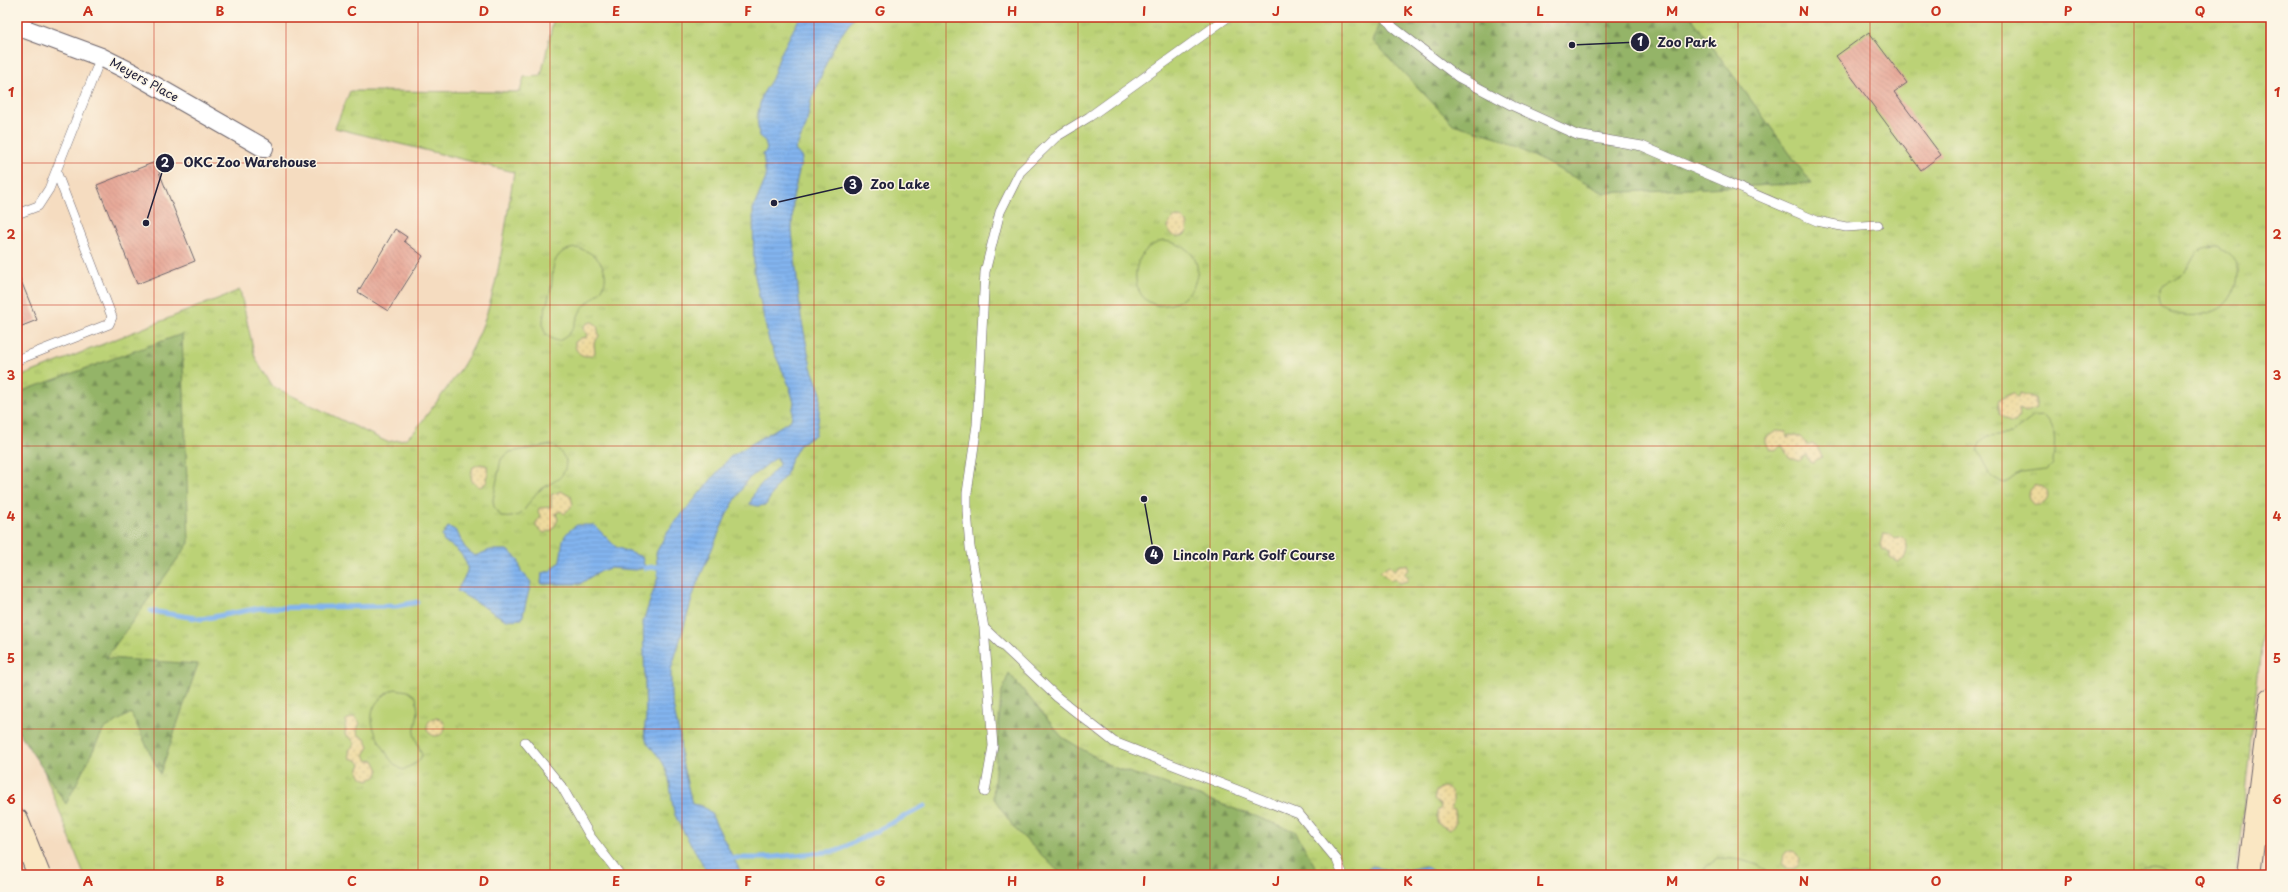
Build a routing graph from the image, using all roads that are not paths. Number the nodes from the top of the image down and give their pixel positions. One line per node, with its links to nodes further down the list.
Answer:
1 (1228, 17): 10 (lane)
2 (1385, 17): 8 (lane)
3 (17, 26): 4 (street, Meyers Place)
4 (101, 57): 5 (street, Meyers Place); 6 (lane)
5 (264, 148)
6 (56, 171): 7 (lane); 9 (lane)
7 (17, 214)
8 (1878, 225)
9 (17, 360)
10 (984, 628): 13 (lane); 17 (lane)
11 (2271, 699): 18 (street)
12 (525, 742): 16 (lane)
13 (985, 792)
14 (17, 820): 15 (street)
15 (39, 875)
16 (620, 875)
17 (1343, 875)
18 (2249, 875)

